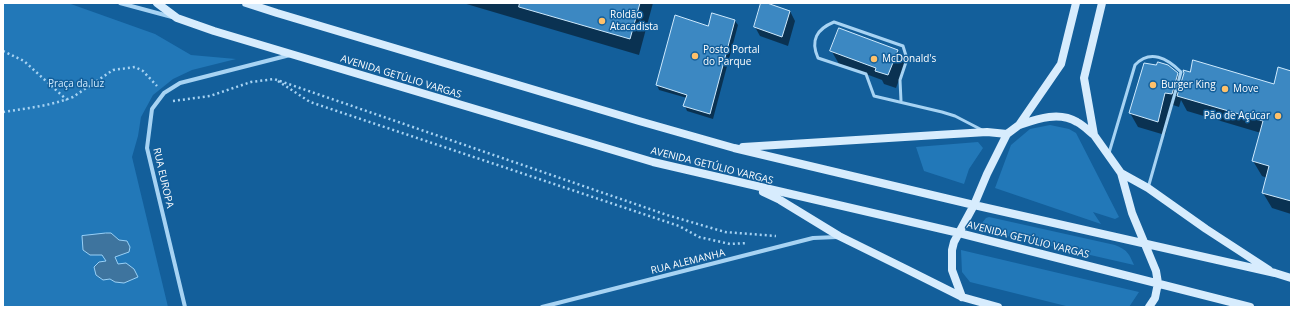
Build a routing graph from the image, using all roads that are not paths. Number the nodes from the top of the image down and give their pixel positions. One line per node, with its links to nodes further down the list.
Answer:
1 (120, 3): 6 (street, AVENIDA GETÚLIO VARGAS)
2 (157, 3): 6 (main road, AVENIDA GETÚLIO VARGAS)
3 (246, 3): 13 (main road)
4 (1076, 3): 9 (main road)
5 (1102, 3): 12 (main road)
6 (178, 18): 7 (main road, AVENIDA GETÚLIO VARGAS)
7 (293, 55): 16 (main road, AVENIDA GETÚLIO VARGAS); 26 (street, RUA EUROPA)
8 (901, 101): 8 (lane); 10 (lane)
9 (1018, 125): 11 (main road); 12 (main road)
10 (987, 132): 11 (main road); 13 (main road)
11 (1007, 134): 18 (main road)
12 (1094, 135): 14 (main road)
13 (734, 148): 18 (main road)
14 (1108, 154): 15 (main road); 17 (lane)
15 (1121, 173): 17 (main road); 21 (main road)
16 (752, 186): 19 (main road, AVENIDA GETÚLIO VARGAS); 20 (main road)
17 (1148, 188): 22 (main road)
18 (974, 205): 19 (main road); 21 (main road)
19 (959, 233): 24 (main road, AVENIDA GETÚLIO VARGAS); 25 (main road)
20 (839, 236): 25 (main road); 27 (street, RUA ALEMANHA)
21 (1145, 244): 22 (main road); 24 (main road)
22 (1275, 273): 23 (main road)
23 (1291, 278)
24 (1158, 283): 29 (main road); 30 (main road, AVENIDA GETÚLIO VARGAS)
25 (962, 297): 28 (main road)
26 (185, 307)
27 (542, 307)
28 (998, 307)
29 (1149, 307)
30 (1250, 307)

